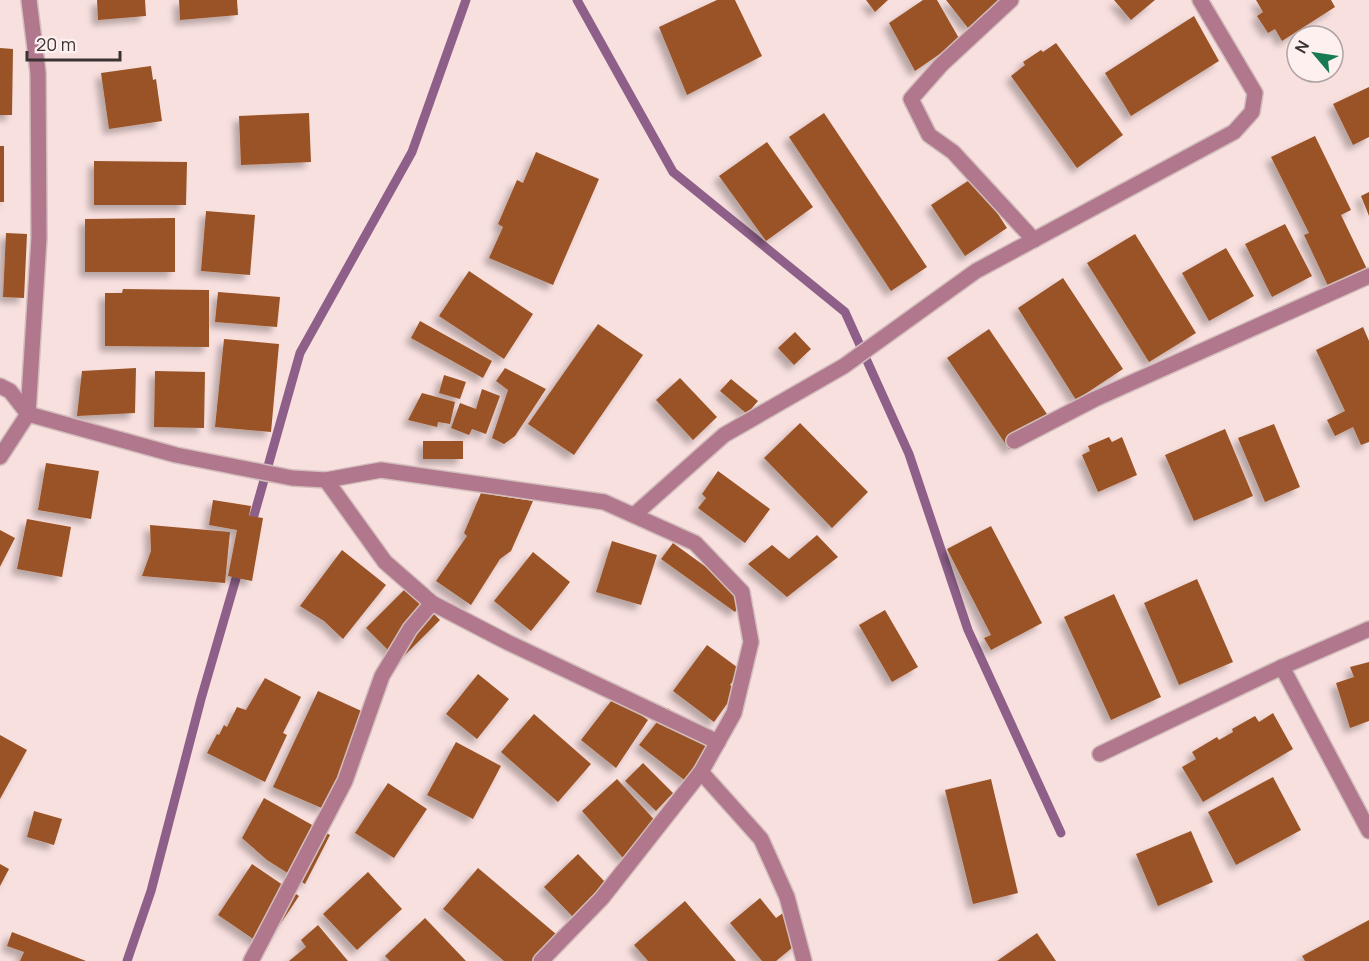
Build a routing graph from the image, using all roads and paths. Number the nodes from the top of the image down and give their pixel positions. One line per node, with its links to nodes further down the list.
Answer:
1 (29, 0): 7 (street)
2 (1011, 0): 4 (street)
3 (1200, 0): 4 (street)
4 (1034, 240): 11 (street)
5 (1369, 276): 8 (street)
6 (0, 386): 7 (street)
7 (28, 414): 9 (street); 10 (street)
8 (1014, 441)
9 (0, 457)
10 (326, 480): 11 (street); 12 (street)
11 (634, 514): 15 (street)
12 (432, 603): 15 (street); 19 (street)
13 (1369, 629): 14 (street)
14 (1282, 667): 16 (street); 18 (street)
15 (718, 742): 17 (street)
16 (1100, 754)
17 (701, 771): 20 (street); 21 (street)
18 (1369, 831)
19 (251, 961)
20 (541, 961)
21 (804, 961)

